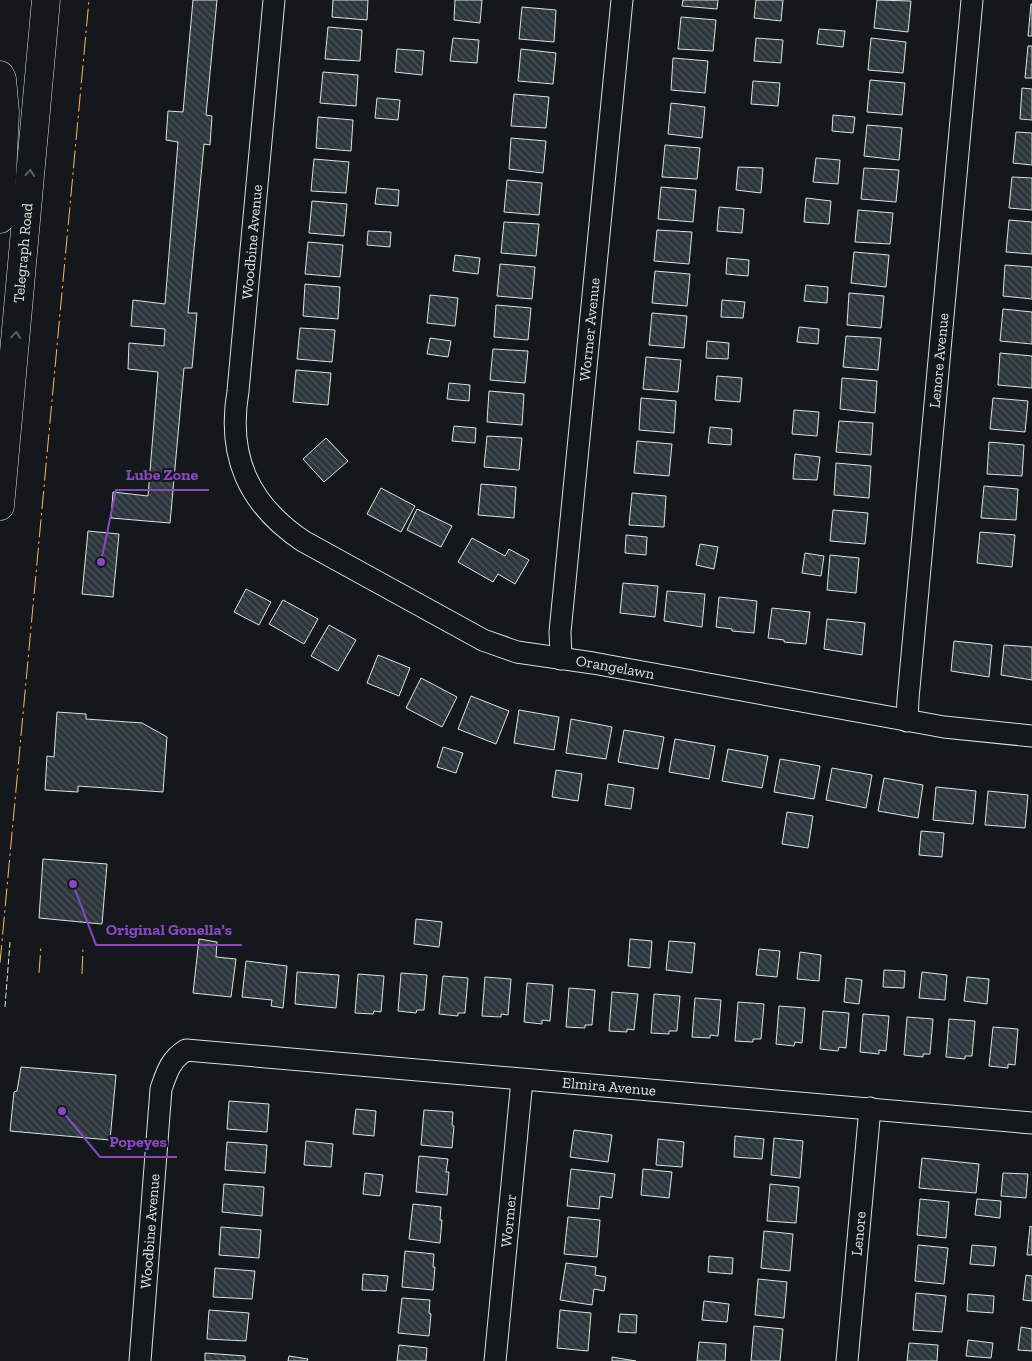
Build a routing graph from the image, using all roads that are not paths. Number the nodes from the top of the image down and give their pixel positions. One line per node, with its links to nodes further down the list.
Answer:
1 (46, 0): 8 (main road, Telegraph Road, one-way to 1)
2 (274, 0): 9 (street, Woodbine Avenue)
3 (622, 0): 11 (street, Wormer Avenue)
4 (972, 0): 12 (street, Lenore Avenue)
5 (0, 75): 6 (main road)
6 (0, 218)
7 (0, 360): 8 (main road)
8 (11, 386): 10 (main road, Telegraph Road)
9 (248, 481): 11 (street, Orangelawn)
10 (0, 506)
11 (561, 659): 12 (street, Orangelawn)
12 (907, 721): 13 (street, Orangelawn)
13 (1032, 736)
14 (186, 1050): 15 (street, Elmira Avenue); 18 (street, Woodbine Avenue)
15 (522, 1080): 16 (street, Elmira Avenue); 19 (street, Wormer)
16 (870, 1108): 17 (street, Elmira Avenue); 20 (street, Lenore)
17 (1032, 1123)
18 (140, 1361)
19 (495, 1361)
20 (847, 1361)

